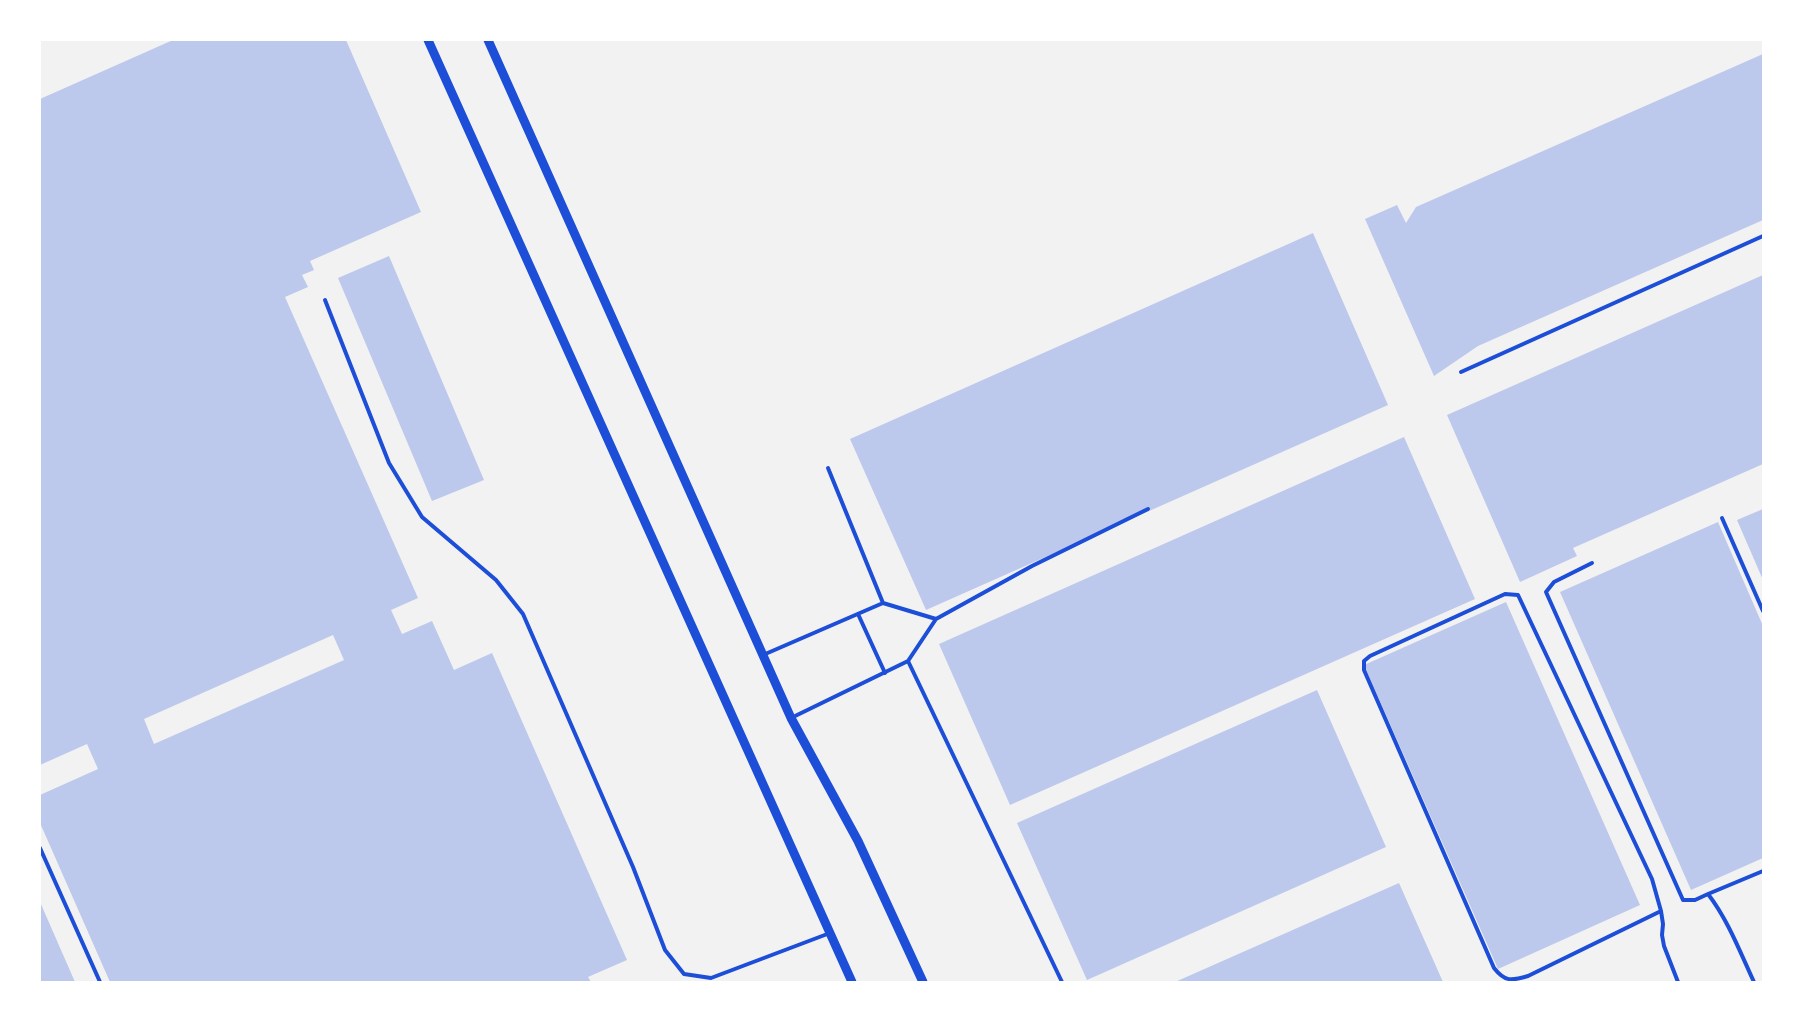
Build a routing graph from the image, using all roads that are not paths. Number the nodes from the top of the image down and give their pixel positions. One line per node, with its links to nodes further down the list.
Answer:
1 (428, 40): 22 (street)
2 (488, 40): 14 (street)
3 (1763, 236): 5 (lane)
4 (325, 300): 22 (lane)
5 (1461, 372)
6 (828, 468): 10 (lane)
7 (1148, 510): 13 (lane)
8 (1722, 518): 11 (lane)
9 (1592, 563): 20 (lane)
10 (884, 603): 12 (lane); 13 (lane)
11 (1763, 611)
12 (858, 614): 14 (lane); 16 (lane)
13 (936, 619): 15 (lane)
14 (762, 655): 17 (street)
15 (908, 661): 16 (lane); 26 (lane)
16 (884, 673): 17 (lane)
17 (791, 718): 25 (street)
18 (40, 848): 23 (lane)
19 (1763, 871): 20 (lane)
20 (1708, 894): 28 (lane)
21 (1661, 912): 21 (lane); 27 (lane)
22 (830, 933): 24 (street)
23 (100, 982)
24 (852, 982)
25 (923, 982)
26 (1062, 982)
27 (1678, 982)
28 (1754, 982)

